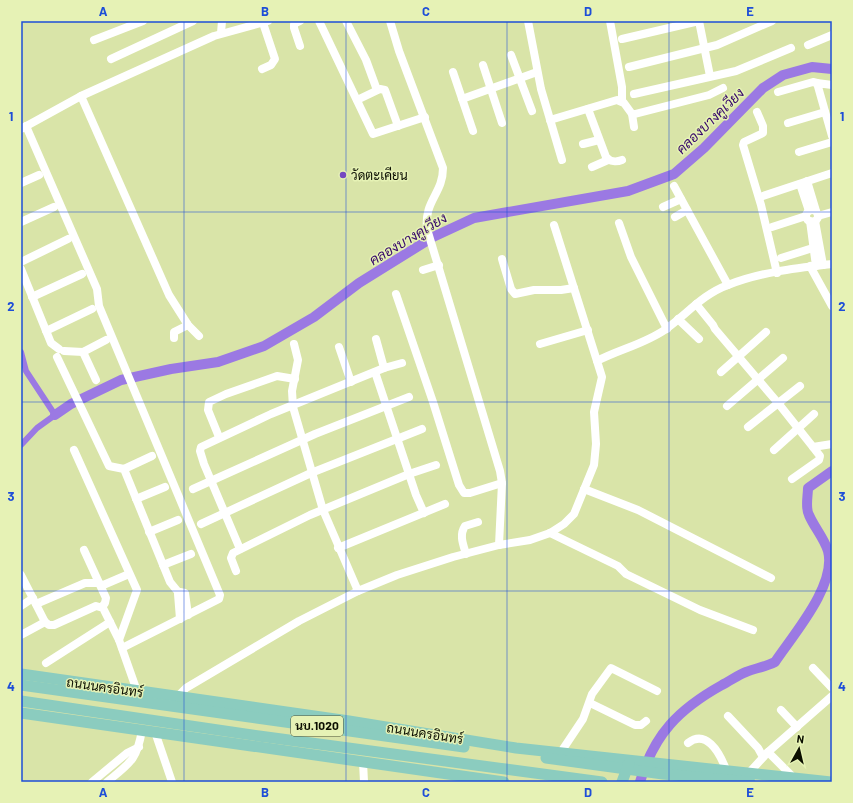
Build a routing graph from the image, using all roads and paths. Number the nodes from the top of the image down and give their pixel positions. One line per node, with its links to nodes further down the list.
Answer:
1 (143, 21): 16 (street)
2 (193, 21): 22 (street)
3 (222, 21): 13 (street)
4 (300, 21): 18 (street)
5 (320, 21): 39 (street)
6 (346, 21): 34 (street)
7 (390, 21): 45 (street)
8 (528, 21): 27 (street)
9 (610, 21): 40 (street)
10 (699, 21): 15 (street); 19 (street)
11 (772, 21): 19 (street)
12 (266, 22): 13 (street); 25 (street)
13 (221, 33): 37 (street)
14 (832, 35): 17 (street)
15 (622, 39)
16 (94, 40)
17 (808, 45)
18 (300, 46)
19 (705, 48): 24 (street); 28 (street)
20 (791, 48): 28 (street)
21 (511, 55): 29 (street)
22 (111, 59)
23 (483, 64): 33 (street)
24 (629, 67)
25 (262, 69)
26 (453, 72): 38 (street)
27 (537, 72): 29 (street); 47 (street)
28 (710, 76): 36 (street)
29 (520, 78): 33 (street); 42 (street)
30 (816, 83): 31 (street); 35 (street); 46 (street)
31 (832, 85)
32 (723, 88): 44 (street)
33 (491, 89): 38 (street); 48 (street)
34 (377, 90): 39 (street); 50 (street)
35 (778, 92)
36 (634, 94)
37 (81, 96): 52 (street); 101 (street)
38 (462, 99): 53 (street)
39 (357, 100): 50 (street)
40 (622, 101): 41 (street); 44 (street)
41 (588, 109): 47 (street); 55 (street)
42 (532, 111)
43 (757, 112): 91 (street)
44 (632, 114): 51 (street)
45 (425, 117): 50 (street); 87 (street)
46 (828, 118): 49 (street); 54 (street)
47 (550, 120): 59 (street)
48 (502, 123)
49 (788, 123)
50 (398, 126)
51 (634, 127)
52 (24, 128): 181 (street)
53 (473, 131)
54 (832, 136)
55 (599, 140): 57 (street); 60 (street)
56 (832, 142): 58 (street)
57 (583, 144)
58 (799, 152)
59 (562, 160)
60 (608, 160): 61 (street); 62 (street)
61 (622, 160)
62 (592, 167)
63 (832, 173): 67 (street)
64 (39, 175): 66 (street)
65 (832, 179): 67 (street)
66 (21, 183)
67 (805, 184): 69 (street); 75 (street)
68 (674, 186): 70 (street)
69 (763, 196)
70 (681, 199): 72 (street); 73 (street)
71 (54, 207): 77 (street)
72 (663, 207)
73 (687, 210): 76 (street); 93 (street)
74 (832, 212): 75 (street)
75 (812, 216): 80 (street); 82 (street)
76 (675, 217)
77 (21, 222)
78 (618, 223): 102 (street)
79 (554, 224): 94 (street)
80 (772, 227)
81 (68, 239): 85 (street)
82 (816, 246): 83 (street); 88 (street)
83 (781, 258)
84 (502, 259): 94 (street)
85 (21, 262)
86 (832, 264): 88 (street)
87 (440, 265): 90 (street); 151 (street)
88 (816, 266): 91 (street); 98 (street)
89 (21, 269): 96 (street)
90 (423, 270)
91 (777, 273): 93 (street)
92 (82, 274): 96 (street)
93 (728, 285): 97 (street)
94 (574, 288): 104 (street)
95 (396, 294): 151 (street)
96 (32, 297): 103 (street)
97 (694, 306): 100 (street); 116 (street)
98 (832, 306)
99 (92, 309): 103 (street)
100 (678, 319): 102 (street); 109 (street)
101 (188, 325): 106 (street); 107 (street)
102 (667, 329): 118 (street)
103 (46, 330): 115 (street)
104 (588, 330): 112 (street); 118 (street)
105 (766, 332): 116 (street)
106 (199, 336)
107 (174, 338)
108 (376, 339): 120 (street)
109 (699, 339)
110 (106, 340): 114 (street)
111 (294, 344): 123 (street)
112 (540, 344)
113 (339, 347): 126 (street)
114 (83, 352): 115 (street); 125 (street)
115 (60, 353): 146 (street)
116 (739, 356): 122 (street); 124 (street)
117 (783, 358): 124 (street)
118 (597, 361): 153 (street)
119 (402, 363): 120 (street)
120 (384, 368): 121 (street)
121 (376, 372): 126 (street); 130 (street)
122 (721, 372)
123 (295, 379): 132 (street); 137 (street)
124 (758, 379): 129 (street); 131 (street)
125 (96, 380)
126 (351, 382): 132 (street)
127 (800, 386): 129 (street)
128 (409, 397): 130 (street)
129 (778, 403): 134 (street); 135 (street)
130 (387, 404): 138 (street); 139 (street)
131 (728, 406)
132 (293, 407): 137 (street); 139 (street)
133 (814, 414): 135 (street)
134 (748, 427)
135 (798, 428): 141 (street); 143 (street)
136 (422, 429): 138 (street)
137 (219, 437): 150 (street)
138 (398, 438): 147 (street); 148 (street)
139 (301, 440): 147 (street); 150 (street)
140 (832, 444): 141 (street)
141 (813, 447): 149 (street)
142 (74, 450): 173 (street)
143 (774, 450)
144 (152, 456): 146 (street)
145 (436, 465): 148 (street)
146 (124, 468): 155 (street)
147 (311, 473): 157 (street); 158 (street)
148 (409, 474): 157 (street); 159 (street)
149 (792, 479)
150 (212, 480): 154 (street); 158 (street)
151 (502, 483): 165 (street)
152 (165, 487): 155 (street)
153 (584, 489): 164 (street); 175 (street)
154 (193, 490)
155 (136, 499): 163 (street)
156 (446, 504): 159 (street)
157 (323, 510): 166 (street); 167 (street)
158 (226, 513): 162 (street); 167 (street)
159 (424, 513): 166 (street)
160 (178, 520): 163 (street)
161 (478, 522): 170 (street)
162 (201, 524)
163 (150, 532): 171 (street)
164 (550, 533): 165 (street); 184 (street)
165 (499, 544): 170 (street)
166 (338, 548): 177 (street)
167 (240, 549): 172 (street)
168 (84, 550): 176 (street)
169 (191, 554): 171 (street)
170 (466, 554): 177 (street)
171 (163, 565): 181 (street)
172 (236, 571)
173 (130, 574): 176 (street); 186 (street)
174 (21, 575): 178 (street)
175 (771, 578)
176 (100, 585): 178 (street); 180 (street)
177 (358, 591): 196 (street)
178 (35, 601): 179 (street); 182 (street)
179 (21, 606)
180 (102, 607): 182 (street); 183 (street)
181 (184, 617): 186 (street)
182 (45, 622): 185 (street)
183 (110, 622): 186 (street); 187 (street)
184 (753, 630)
185 (21, 636)
186 (121, 644): 193 (street)
187 (46, 663)
188 (813, 668): 192 (street)
189 (21, 674): 190 (main road, ถนนนครอินทร์ / นบ.1020)
190 (64, 681): 191 (main road); 193 (main road, ถนนนครอินทร์ / นบ.1020)
191 (21, 684): 214 (main road, ถนนนครอินทร์ / นบ.1020)
192 (832, 688)
193 (137, 691): 196 (main road, ถนนนครอินทร์ / นบ.1020)
194 (657, 691): 198 (street)
195 (832, 696): 205 (street)
196 (177, 697): 210 (main road, ถนนนครอินทร์ / นบ.1020)
197 (21, 701): 199 (main road, ถนนนครอินทร์ / นบ.1020)
198 (590, 703): 203 (street); 211 (street)
199 (54, 706): 204 (main road); 226 (main road, ถนนนครอินทร์ / นบ.1020)
200 (781, 710): 205 (street)
201 (21, 713): 204 (main road, นบ.1020)
202 (728, 716): 212 (street)
203 (646, 721)
204 (118, 727): 206 (main road, นบ.1020)
205 (797, 727): 212 (street)
206 (142, 730): 207 (main road, นบ.1020); 209 (street)
207 (155, 732): 213 (main road, นบ.1020); 220 (street)
208 (688, 743): 216 (street)
209 (139, 747): 215 (street); 217 (street)
210 (516, 748): 211 (main road); 214 (main road, ถนนนครอินทร์ / นบ.1020)
211 (563, 749): 227 (main road)
212 (766, 755): 218 (street); 219 (street)
213 (363, 762): 224 (street); 225 (main road, นบ.1020)
214 (613, 763): 218 (main road, ถนนนครอินทร์ / นบ.1020)
215 (114, 764): 217 (street); 221 (street)
216 (725, 767): 218 (main road); 228 (main road)
217 (120, 772): 222 (street)
218 (748, 776): 219 (main road, ถนนนครอินทร์ / นบ.1020)
219 (794, 778): 229 (main road, ถนนนครอินทร์ / นบ.1020)
220 (171, 779): 223 (street)
221 (92, 782)
222 (107, 782)
223 (162, 782)
224 (364, 782)
225 (504, 782)
226 (602, 782)
227 (622, 782)
228 (648, 782)
229 (831, 782)

